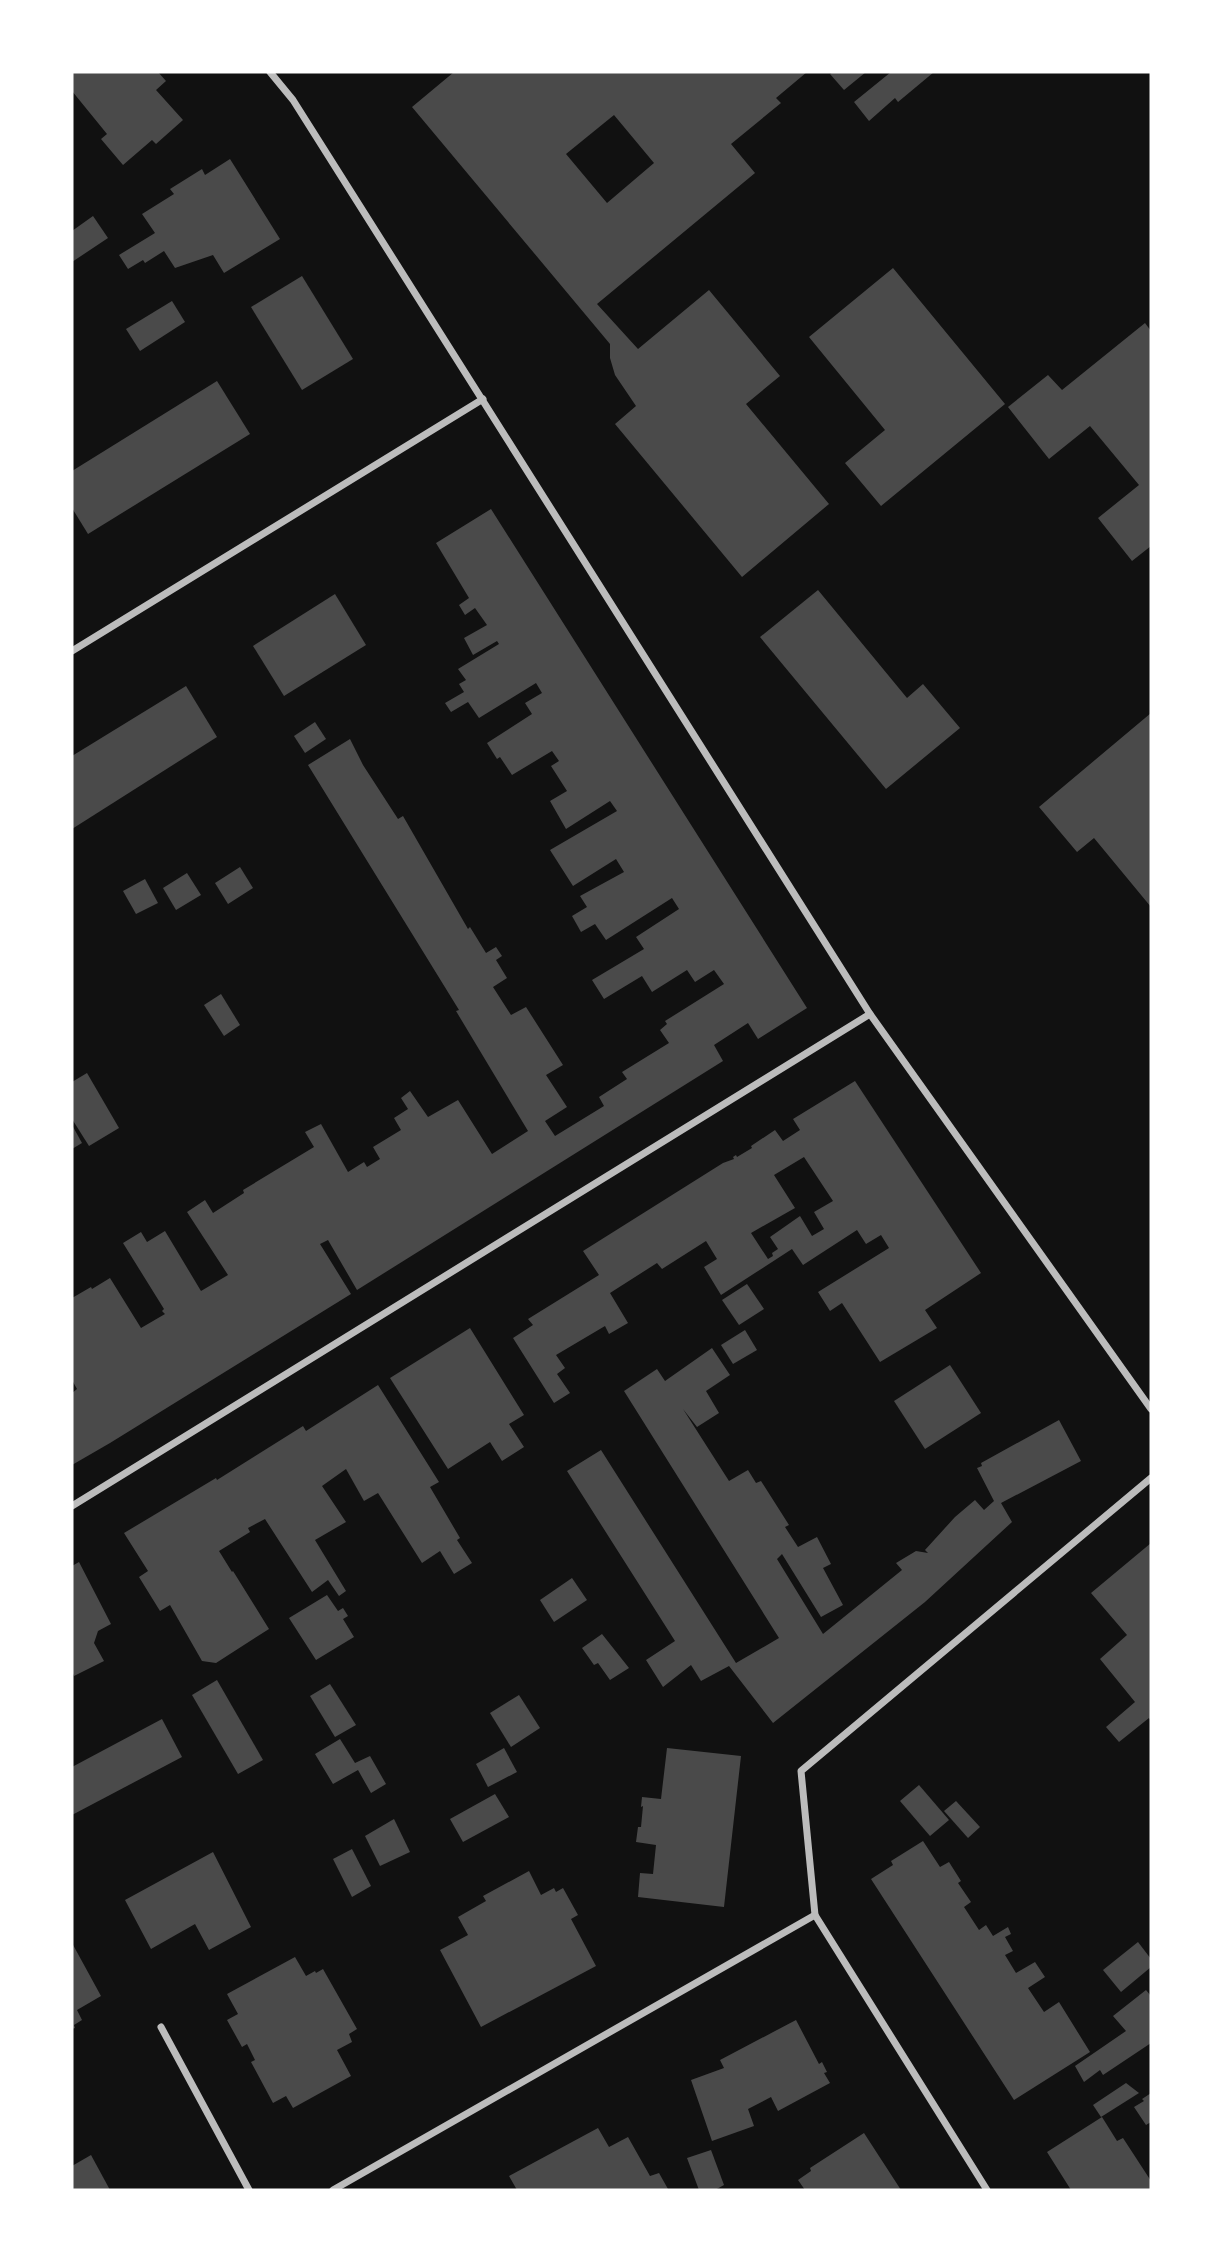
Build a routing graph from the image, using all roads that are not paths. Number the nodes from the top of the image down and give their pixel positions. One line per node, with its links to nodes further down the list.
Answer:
1 (270, 72): 2 (street)
2 (484, 399): 3 (street); 4 (street)
3 (72, 652)
4 (870, 1014): 5 (street); 7 (street)
5 (1151, 1409)
6 (1151, 1478): 8 (street)
7 (72, 1506)
8 (815, 1916): 11 (street); 12 (street)
9 (161, 2027): 10 (street)
10 (249, 2190)
11 (333, 2190)
12 (988, 2190)

